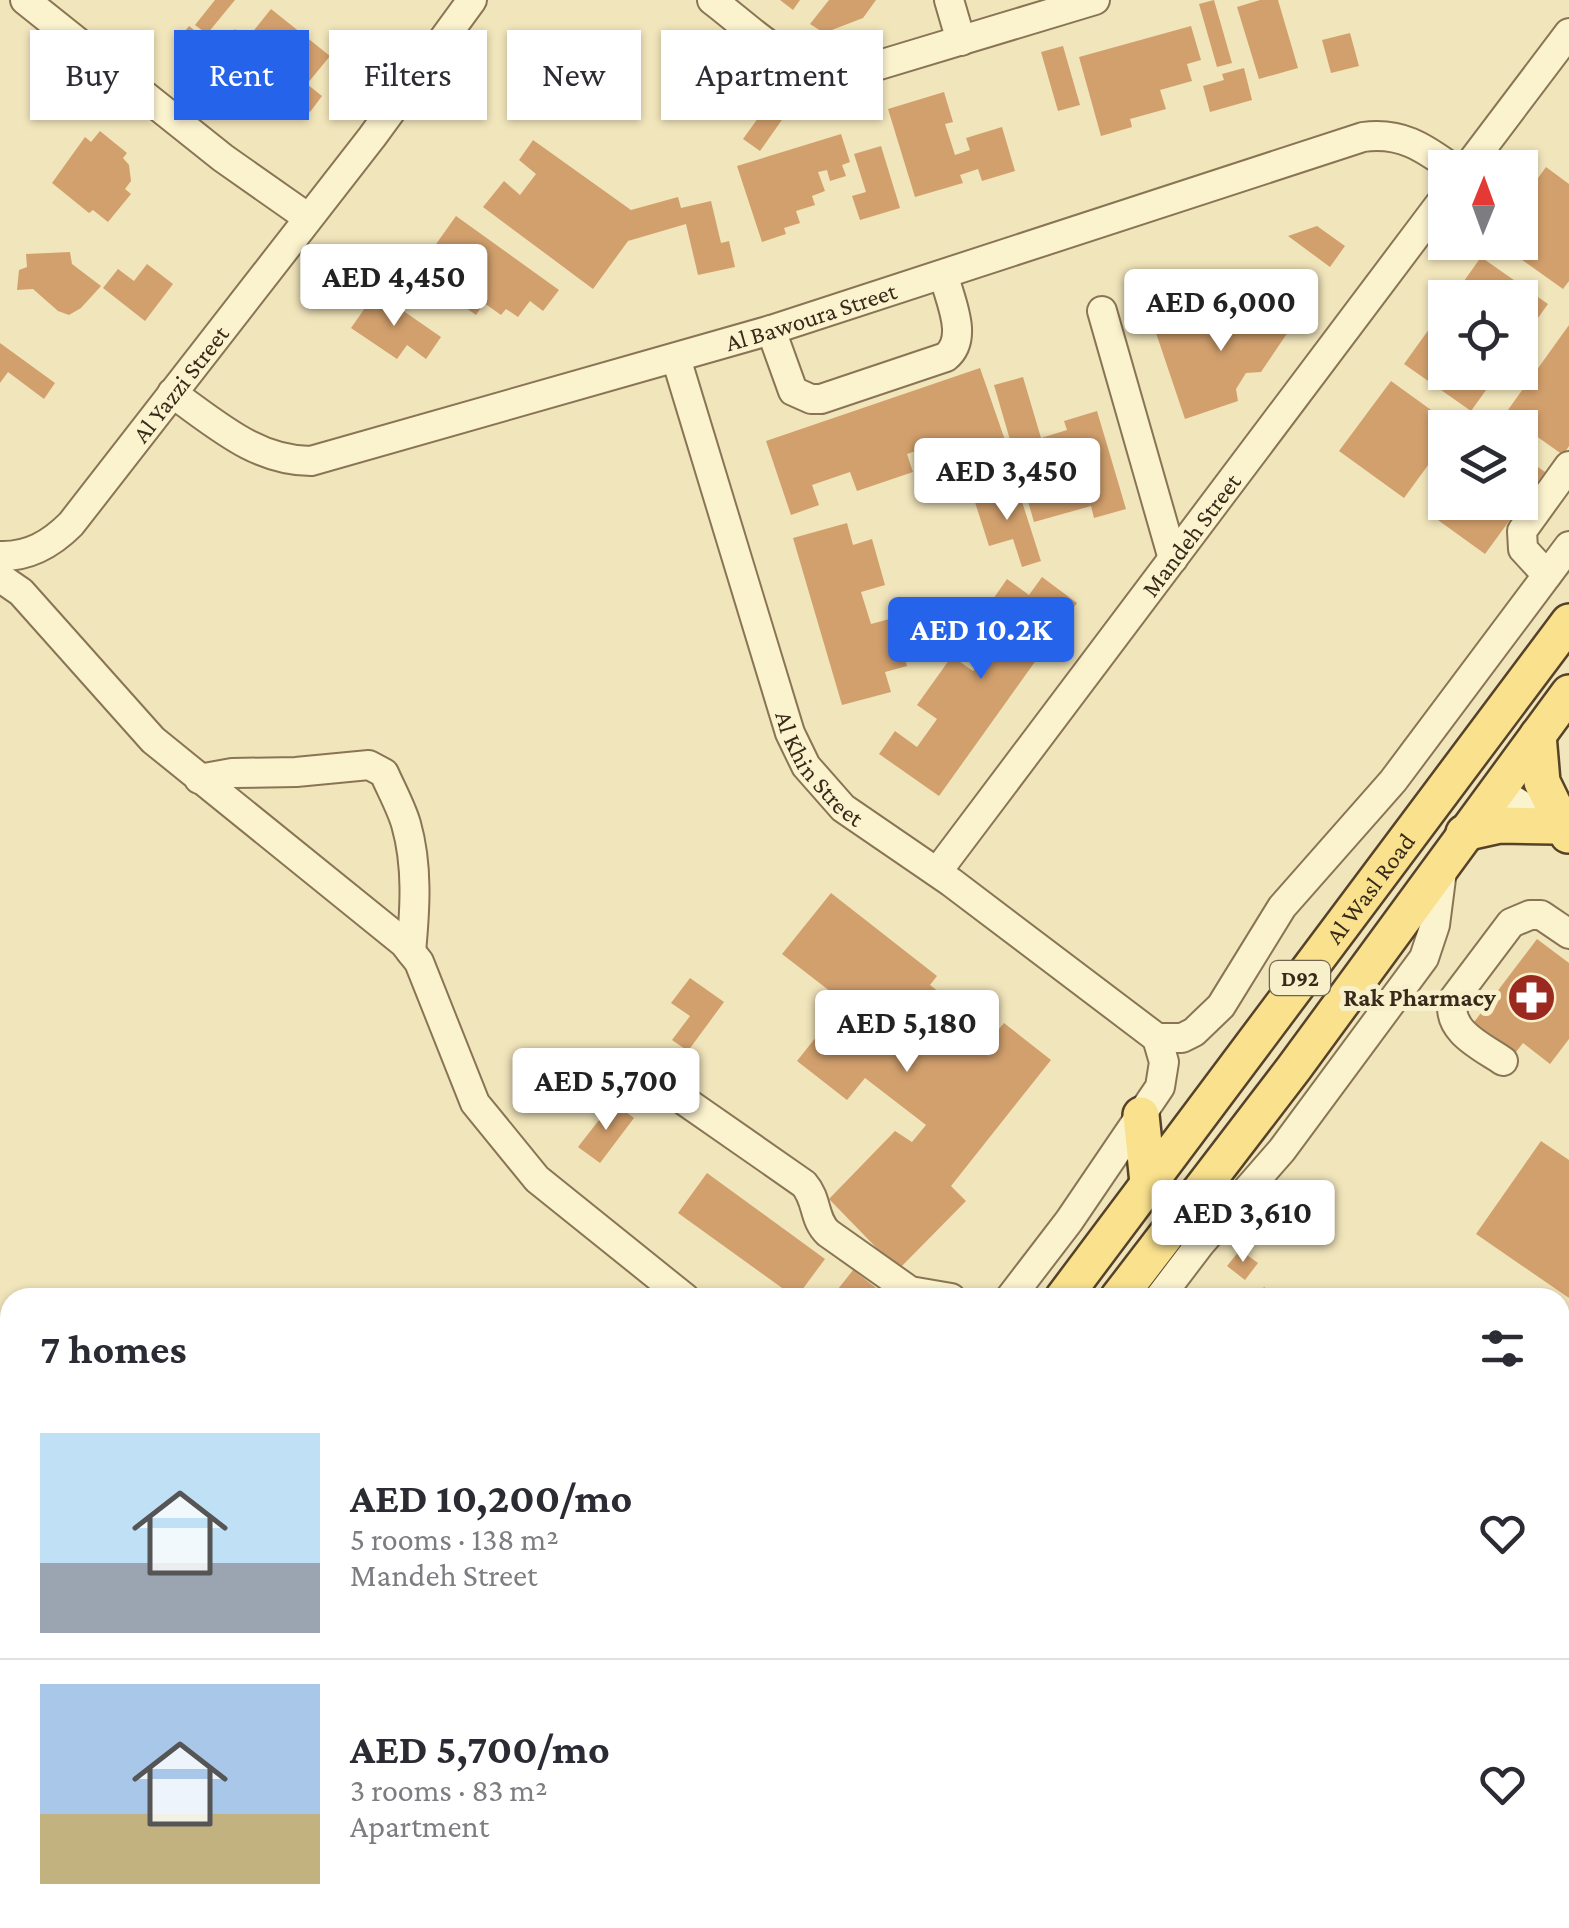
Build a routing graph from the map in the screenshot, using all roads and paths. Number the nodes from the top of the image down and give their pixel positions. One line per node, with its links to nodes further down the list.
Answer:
1 (25, 0): 11 (street)
2 (472, 0): 11 (street, Al Yazzi Street)
3 (712, 0): 7 (street)
4 (950, 0): 7 (street)
5 (1096, 0): 7 (street)
6 (1569, 33): 8 (street)
7 (961, 41)
8 (1481, 150)
9 (1428, 152): 12 (street, Al Bawoura Street)
10 (1428, 220): 19 (street, Mandeh Street)
11 (301, 225): 16 (street, Al Yazzi Street)
12 (944, 276): 14 (street, Al Bawoura Street); 14 (street)
13 (1102, 312): 19 (street)
14 (771, 330): 15 (street, Al Bawoura Street)
15 (676, 358): 16 (street, Al Bawoura Street); 31 (street, Al Khin Street)
16 (172, 393): 20 (street, Al Yazzi Street)
17 (1569, 466): 21 (street)
18 (1569, 546): 21 (street)
19 (1173, 559): 31 (street, Mandeh Street)
20 (8, 564): 26 (street)
21 (1547, 574): 34 (street)
22 (1569, 622): 23 (main road, Al Wasl Road / D92)
23 (1541, 661): 27 (main road); 38 (main road, Al Wasl Road / D92)
24 (1567, 697): 25 (main road, Al Wasl Road / D92)
25 (1538, 735): 27 (main road, Al Wasl Road / D92); 28 (main road)
26 (200, 779): 33 (street); 33 (street)
27 (1496, 790): 28 (street); 29 (main road, Al Wasl Road / D92)
28 (1564, 832): 29 (main road)
29 (1464, 833): 30 (main road, Al Wasl Road / D92)
30 (1443, 863): 43 (main road, Al Wasl Road / D92); 44 (street)
31 (937, 872): 34 (street, Al Khin Street)
32 (1569, 934): 35 (street)
33 (411, 952): 39 (street)
34 (1157, 1038): 37 (street)
35 (1502, 1062)
36 (662, 1085): 40 (street)
37 (1141, 1114): 38 (main road); 41 (street)
38 (1148, 1183): 42 (main road, Al Wasl Road / D92)
39 (672, 1288)
40 (906, 1288)
41 (1018, 1288)
42 (1070, 1288)
43 (1126, 1288)
44 (1166, 1288)

